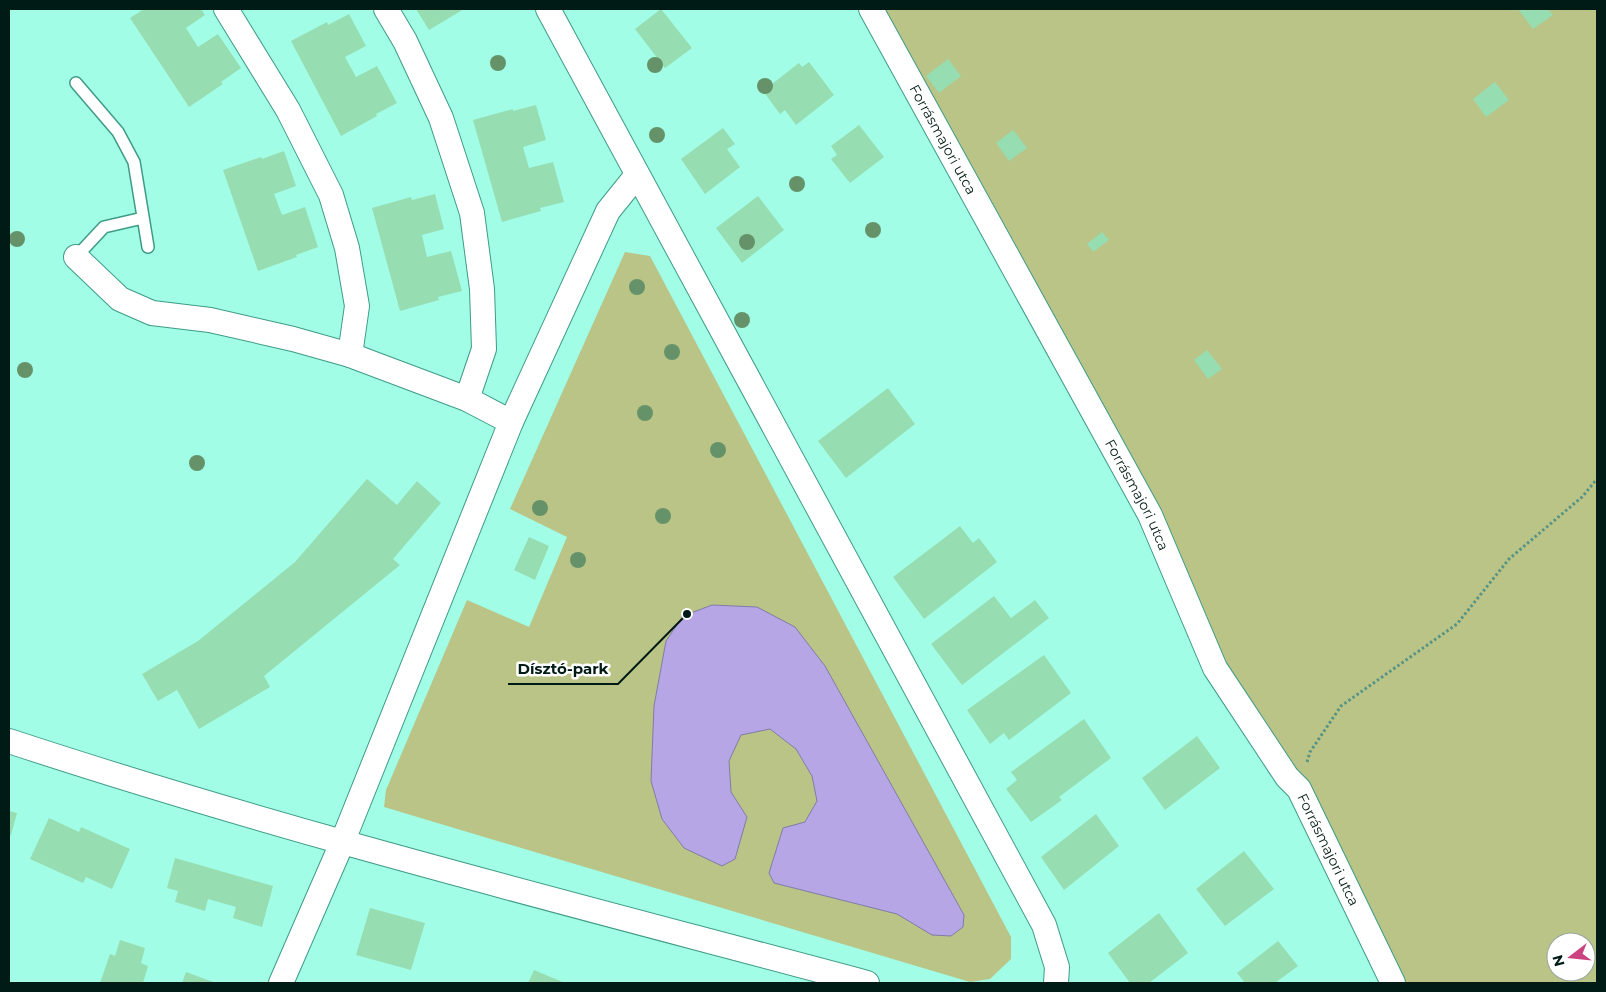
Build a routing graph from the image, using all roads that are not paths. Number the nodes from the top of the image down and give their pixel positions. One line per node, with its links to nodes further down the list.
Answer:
1 (226, 9): 10 (street)
2 (386, 9): 11 (street)
3 (548, 9): 6 (street)
4 (871, 9): 18 (street, Forrásmajori utca)
5 (76, 83): 7 (lane)
6 (637, 175): 12 (street); 17 (street)
7 (143, 218): 8 (lane); 9 (lane)
8 (148, 247)
9 (76, 257): 10 (street)
10 (350, 354): 11 (street)
11 (467, 400): 12 (street)
12 (512, 422): 14 (street)
13 (9, 741): 14 (street)
14 (342, 842): 15 (street); 16 (street)
15 (281, 983)
16 (867, 983)
17 (1056, 983)
18 (1393, 983)

